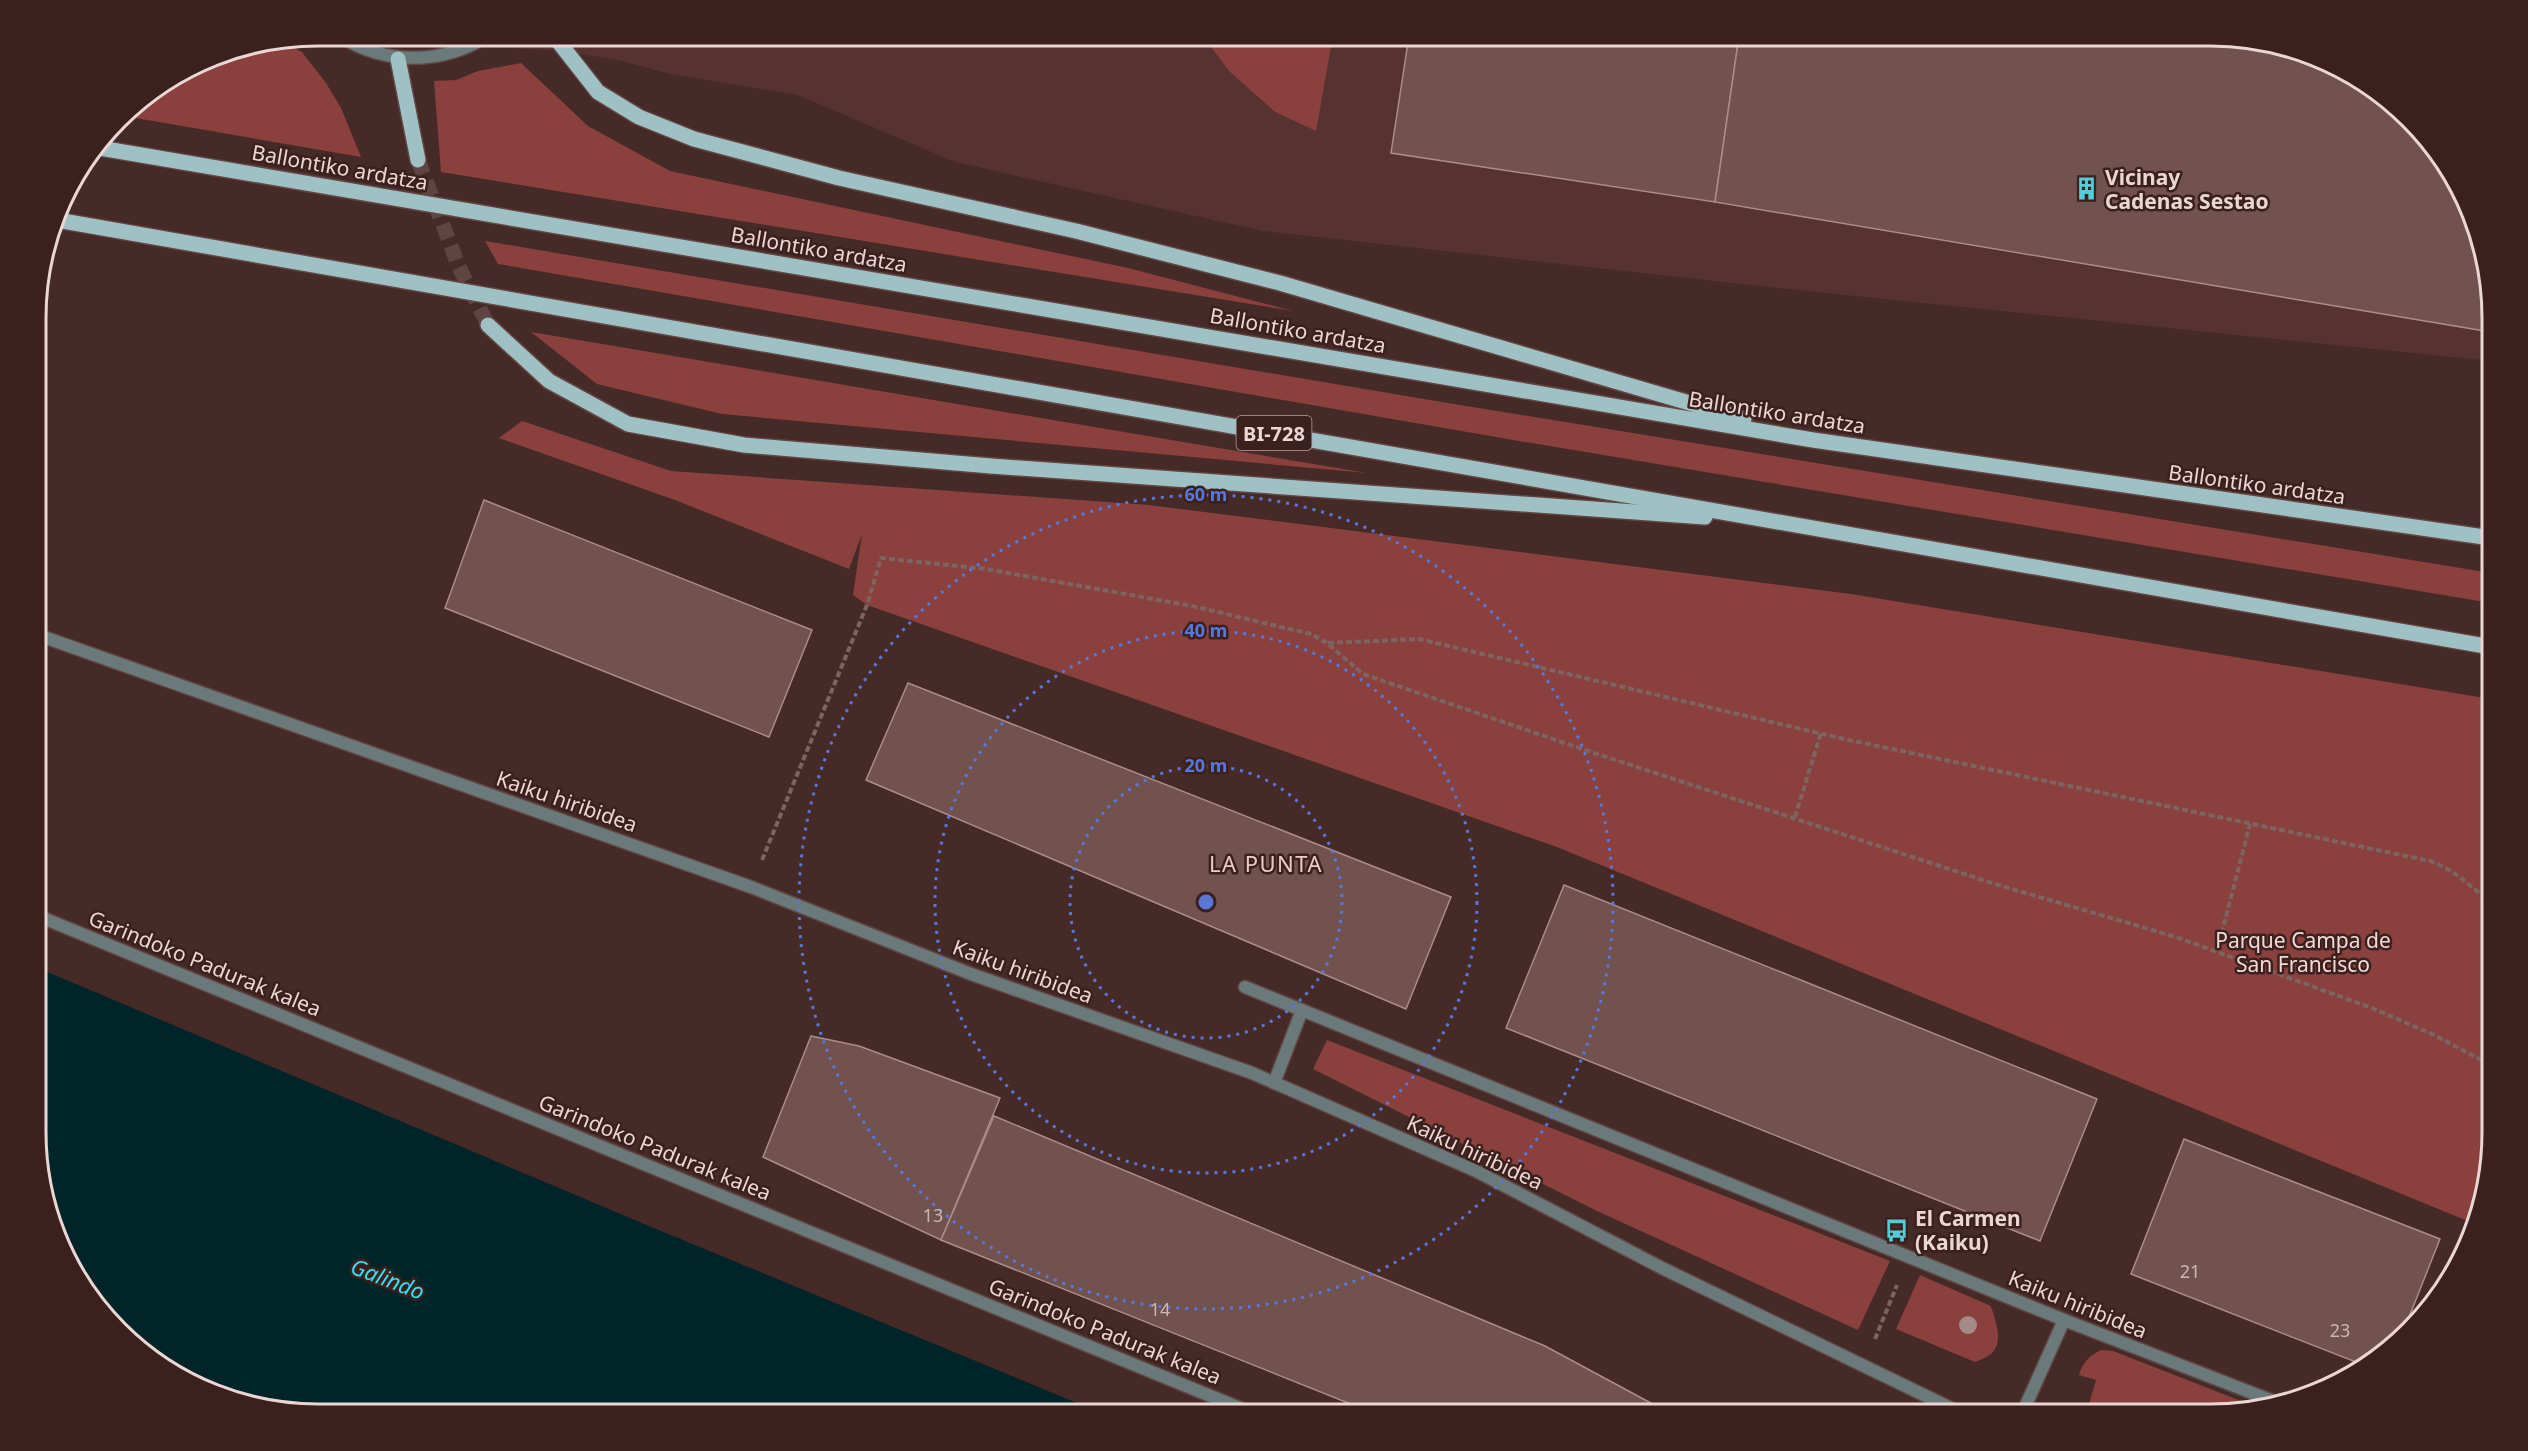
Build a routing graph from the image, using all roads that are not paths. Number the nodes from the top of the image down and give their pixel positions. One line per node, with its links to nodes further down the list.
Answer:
1 (355, 46): 4 (street)
2 (466, 46): 4 (street)
3 (562, 46): 9 (main road)
4 (398, 59): 6 (main road)
5 (106, 149): 9 (main road, Ballontiko ardatza)
6 (418, 160)
7 (64, 221): 10 (main road, BI-728)
8 (488, 326): 10 (main road)
9 (1813, 440): 11 (main road, Ballontiko ardatza)
10 (1786, 523): 13 (main road, BI-728)
11 (2482, 537)
12 (46, 638): 17 (street, Kaiku hiribidea)
13 (2482, 645)
14 (46, 919): 20 (street, Garindoko Padurak kalea)
15 (1245, 987): 16 (street, Kaiku hiribidea)
16 (1302, 1010): 17 (street); 18 (street, Kaiku hiribidea)
17 (1274, 1083): 21 (street, Kaiku hiribidea)
18 (2064, 1320): 19 (street, Kaiku hiribidea); 22 (street)
19 (2266, 1398)
20 (1230, 1404)
21 (1943, 1404)
22 (2026, 1404)

